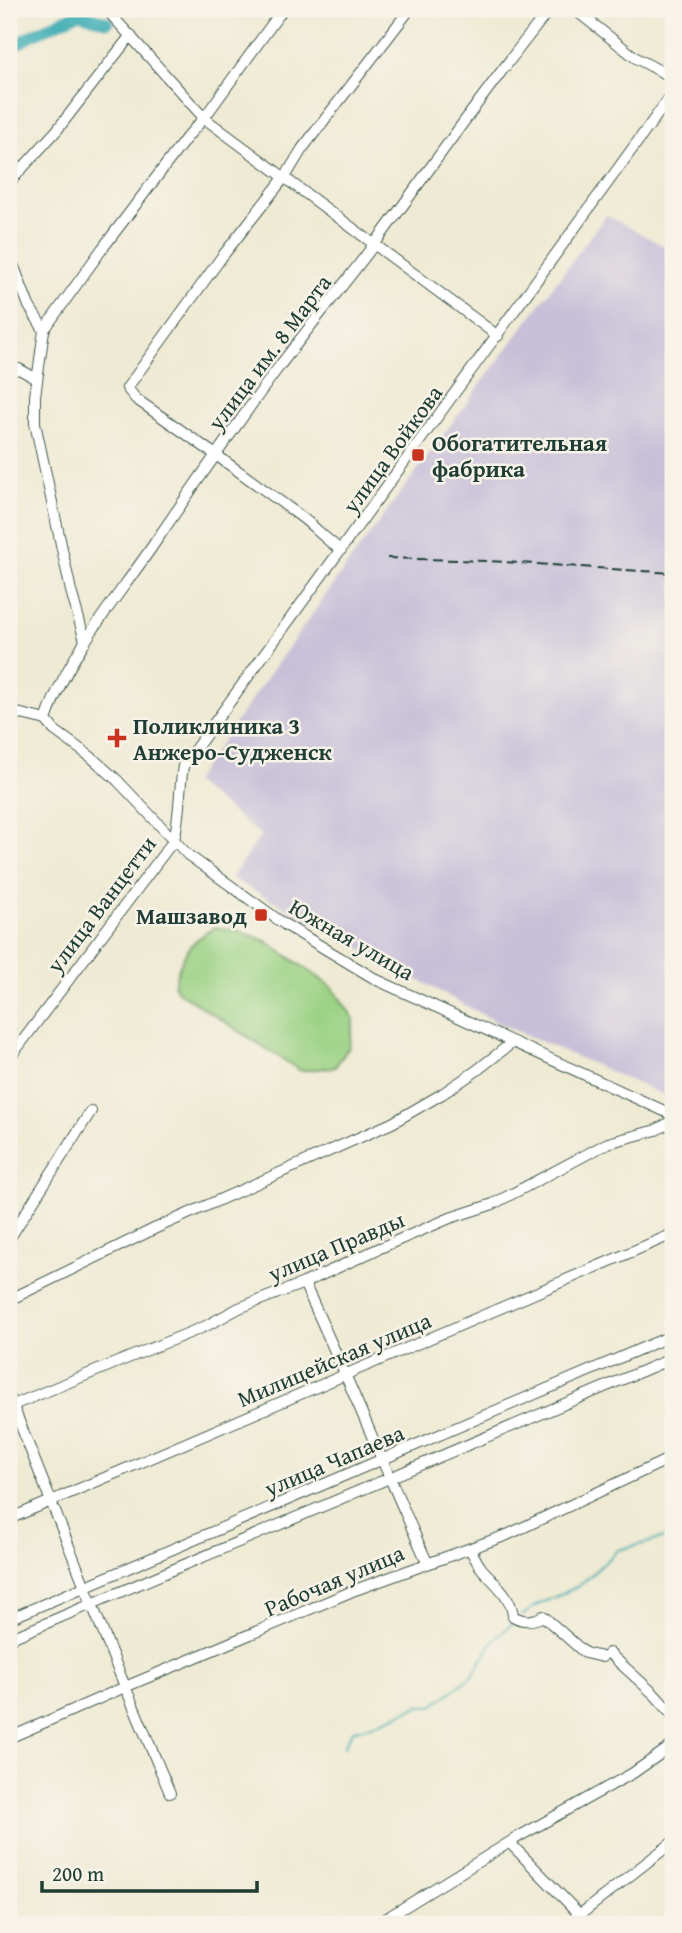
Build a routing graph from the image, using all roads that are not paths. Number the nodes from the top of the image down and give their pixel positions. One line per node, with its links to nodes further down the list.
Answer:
1 (106, 9): 6 (street)
2 (283, 9): 9 (street)
3 (410, 9): 10 (street)
4 (550, 9): 12 (street, улица им. 8 Марта)
5 (574, 9): 7 (street)
6 (131, 35): 9 (street); 11 (street)
7 (673, 78)
8 (673, 93): 15 (street, улица Войкова)
9 (204, 118): 10 (street); 14 (street)
10 (283, 179): 12 (street); 18 (street)
11 (9, 183)
12 (374, 245): 15 (street); 18 (street, улица им. 8 Марта)
13 (9, 254): 14 (street)
14 (44, 330): 17 (street)
15 (498, 336): 19 (street, улица Войкова)
16 (9, 371): 17 (street)
17 (37, 379): 20 (street)
18 (216, 456): 19 (street); 20 (street, улица им. 8 Марта)
19 (341, 550): 23 (street, улица Войкова)
20 (85, 641): 22 (street, улица им. 8 Марта)
21 (9, 711): 22 (street)
22 (46, 720): 23 (street, Южная улица)
23 (174, 840): 24 (street, Южная улица); 25 (street, улица Ванцетти)
24 (513, 1042): 28 (street, Южная улица); 32 (street)
25 (13, 1046): 26 (street, улица Ванцетти)
26 (9, 1059)
27 (91, 1111): 30 (street)
28 (673, 1118): 31 (street, улица Правды)
29 (673, 1234): 35 (street, Милицейская улица)
30 (9, 1239)
31 (304, 1283): 35 (street); 36 (street, улица Правды)
32 (9, 1300)
33 (673, 1335): 38 (street, улица Чапаева)
34 (673, 1358): 39 (street, улица Чапаева)
35 (347, 1375): 38 (street); 40 (street, Милицейская улица)
36 (11, 1401): 40 (street)
37 (673, 1457): 42 (street, Рабочая улица)
38 (382, 1460): 39 (street); 44 (street, улица Чапаева)
39 (389, 1478): 43 (street); 45 (street, улица Чапаева)
40 (52, 1501): 41 (street, Милицейская улица); 44 (street)
41 (9, 1519)
42 (470, 1549): 43 (street, Рабочая улица); 49 (street)
43 (428, 1562): 48 (street, Рабочая улица)
44 (86, 1587): 45 (street); 46 (street, улица Чапаева)
45 (92, 1604): 47 (street, улица Чапаева); 48 (street)
46 (9, 1619)
47 (9, 1639)
48 (125, 1687): 50 (street, Рабочая улица); 52 (street)
49 (673, 1715)
50 (9, 1738)
51 (673, 1745): 54 (street)
52 (170, 1793)
53 (673, 1842): 55 (street)
54 (510, 1843): 55 (street); 56 (street)
55 (580, 1915): 57 (street)
56 (377, 1924)
57 (568, 1924)

